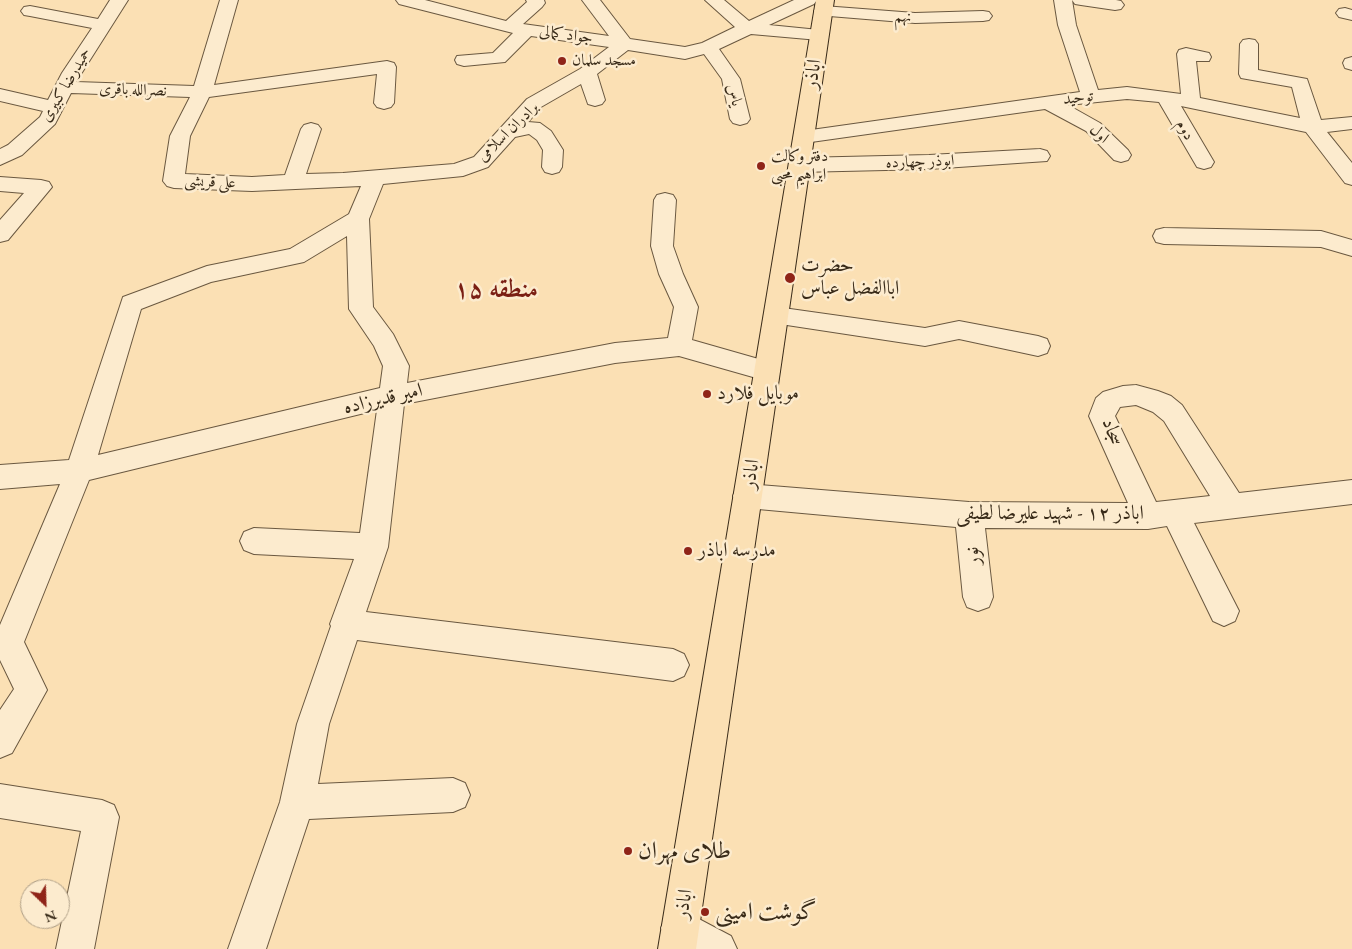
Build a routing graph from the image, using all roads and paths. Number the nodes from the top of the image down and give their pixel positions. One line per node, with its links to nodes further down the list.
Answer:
1 (119, 0): 13 (street, حمیدرضا کبیری)
2 (229, 0): 23 (street, علی قریشی)
3 (405, 0): 14 (street, جواد کمالی)
4 (535, 0): 14 (street)
5 (591, 0): 16 (street)
6 (714, 0): 15 (street)
7 (1063, 0): 25 (street)
8 (1081, 0): 9 (street)
9 (1115, 5)
10 (30, 12): 13 (street)
11 (819, 12): 12 (street, نهم); 15 (street, نهم); 15 (street, جواد کمالی); 37 (main road, اباذر)
12 (983, 16)
13 (103, 25): 22 (street, حمیدرضا کبیری)
14 (518, 28): 16 (street, جواد کمالی); 20 (street)
15 (748, 28): 18 (street, جواد کمالی)
16 (624, 44): 18 (street, جواد کمالی); 21 (street, برادران اسلامی)
17 (1249, 44): 34 (street)
18 (708, 47): 32 (street, یاس)
19 (1202, 57): 29 (street)
20 (464, 60)
21 (587, 73): 27 (street); 36 (street, برادران اسلامی)
22 (64, 87): 23 (street, نصرالله باقری); 31 (street, حمیدرضا کبیری)
23 (202, 92): 30 (street, نصرالله باقری); 46 (street, علی قریشی)
24 (0, 95): 31 (street)
25 (1091, 96): 26 (street, توحید); 28 (street, توحید)
26 (1166, 97): 29 (street, توحید); 41 (street, دوم)
27 (595, 100)
28 (1048, 102): 37 (street, توحید); 38 (street, اول)
29 (1191, 102): 34 (street, توحید)
30 (384, 103)
31 (54, 107): 40 (street, حمیدرضا کبیری)
32 (740, 119)
33 (1352, 123): 34 (street, توحید)
34 (1313, 127): 44 (street)
35 (311, 129): 46 (street)
36 (508, 132): 43 (street); 45 (street, برادران اسلامی)
37 (804, 137): 42 (main road, اباذر)
38 (1121, 155)
39 (1040, 156): 42 (street, ابوذر چهارده)
40 (0, 158)
41 (1204, 162)
42 (799, 165): 53 (main road, اباذر)
43 (552, 167)
44 (1351, 176)
45 (376, 178): 46 (street, علی قریشی); 49 (street)
46 (293, 180)
47 (0, 184): 50 (street)
48 (665, 200): 54 (street)
49 (358, 219): 57 (street); 58 (street)
50 (0, 234)
51 (1164, 236): 52 (street)
52 (1352, 248)
53 (776, 316): 55 (street); 56 (main road, اباذر)
54 (679, 346): 56 (street, امیر قدیرزاده); 57 (street, امیر قدیرزاده)
55 (1038, 346)
56 (767, 371): 61 (main road, اباذر)
57 (391, 396): 58 (street, امیر قدیرزاده); 66 (street)
58 (79, 472): 59 (street, امیر قدیرزاده); 70 (street)
59 (0, 477)
60 (1352, 492): 62 (street, اباذر ۱۲ - شهید علیرضا لطیفی)
61 (747, 496): 64 (street, اباذر ۱۲ - شهید علیرضا لطیفی); 76 (main road, اباذر)
62 (1231, 505): 63 (street, اباذر ۱۲ - شهید علیرضا لطیفی); 63 (street, سجاد)
63 (1161, 514): 64 (street, اباذر ۱۲ - شهید علیرضا لطیفی); 68 (street)
64 (969, 515): 67 (street, نور)
65 (254, 541): 66 (street)
66 (373, 546): 69 (street)
67 (978, 597)
68 (1224, 611)
69 (345, 624): 71 (street); 75 (street)
70 (4, 643): 72 (street)
71 (674, 665)
72 (0, 742)
73 (453, 795): 75 (street)
74 (0, 801): 77 (street)
75 (297, 802): 78 (street)
76 (679, 938): 79 (street)
77 (76, 949)
78 (247, 949)
79 (718, 949)

